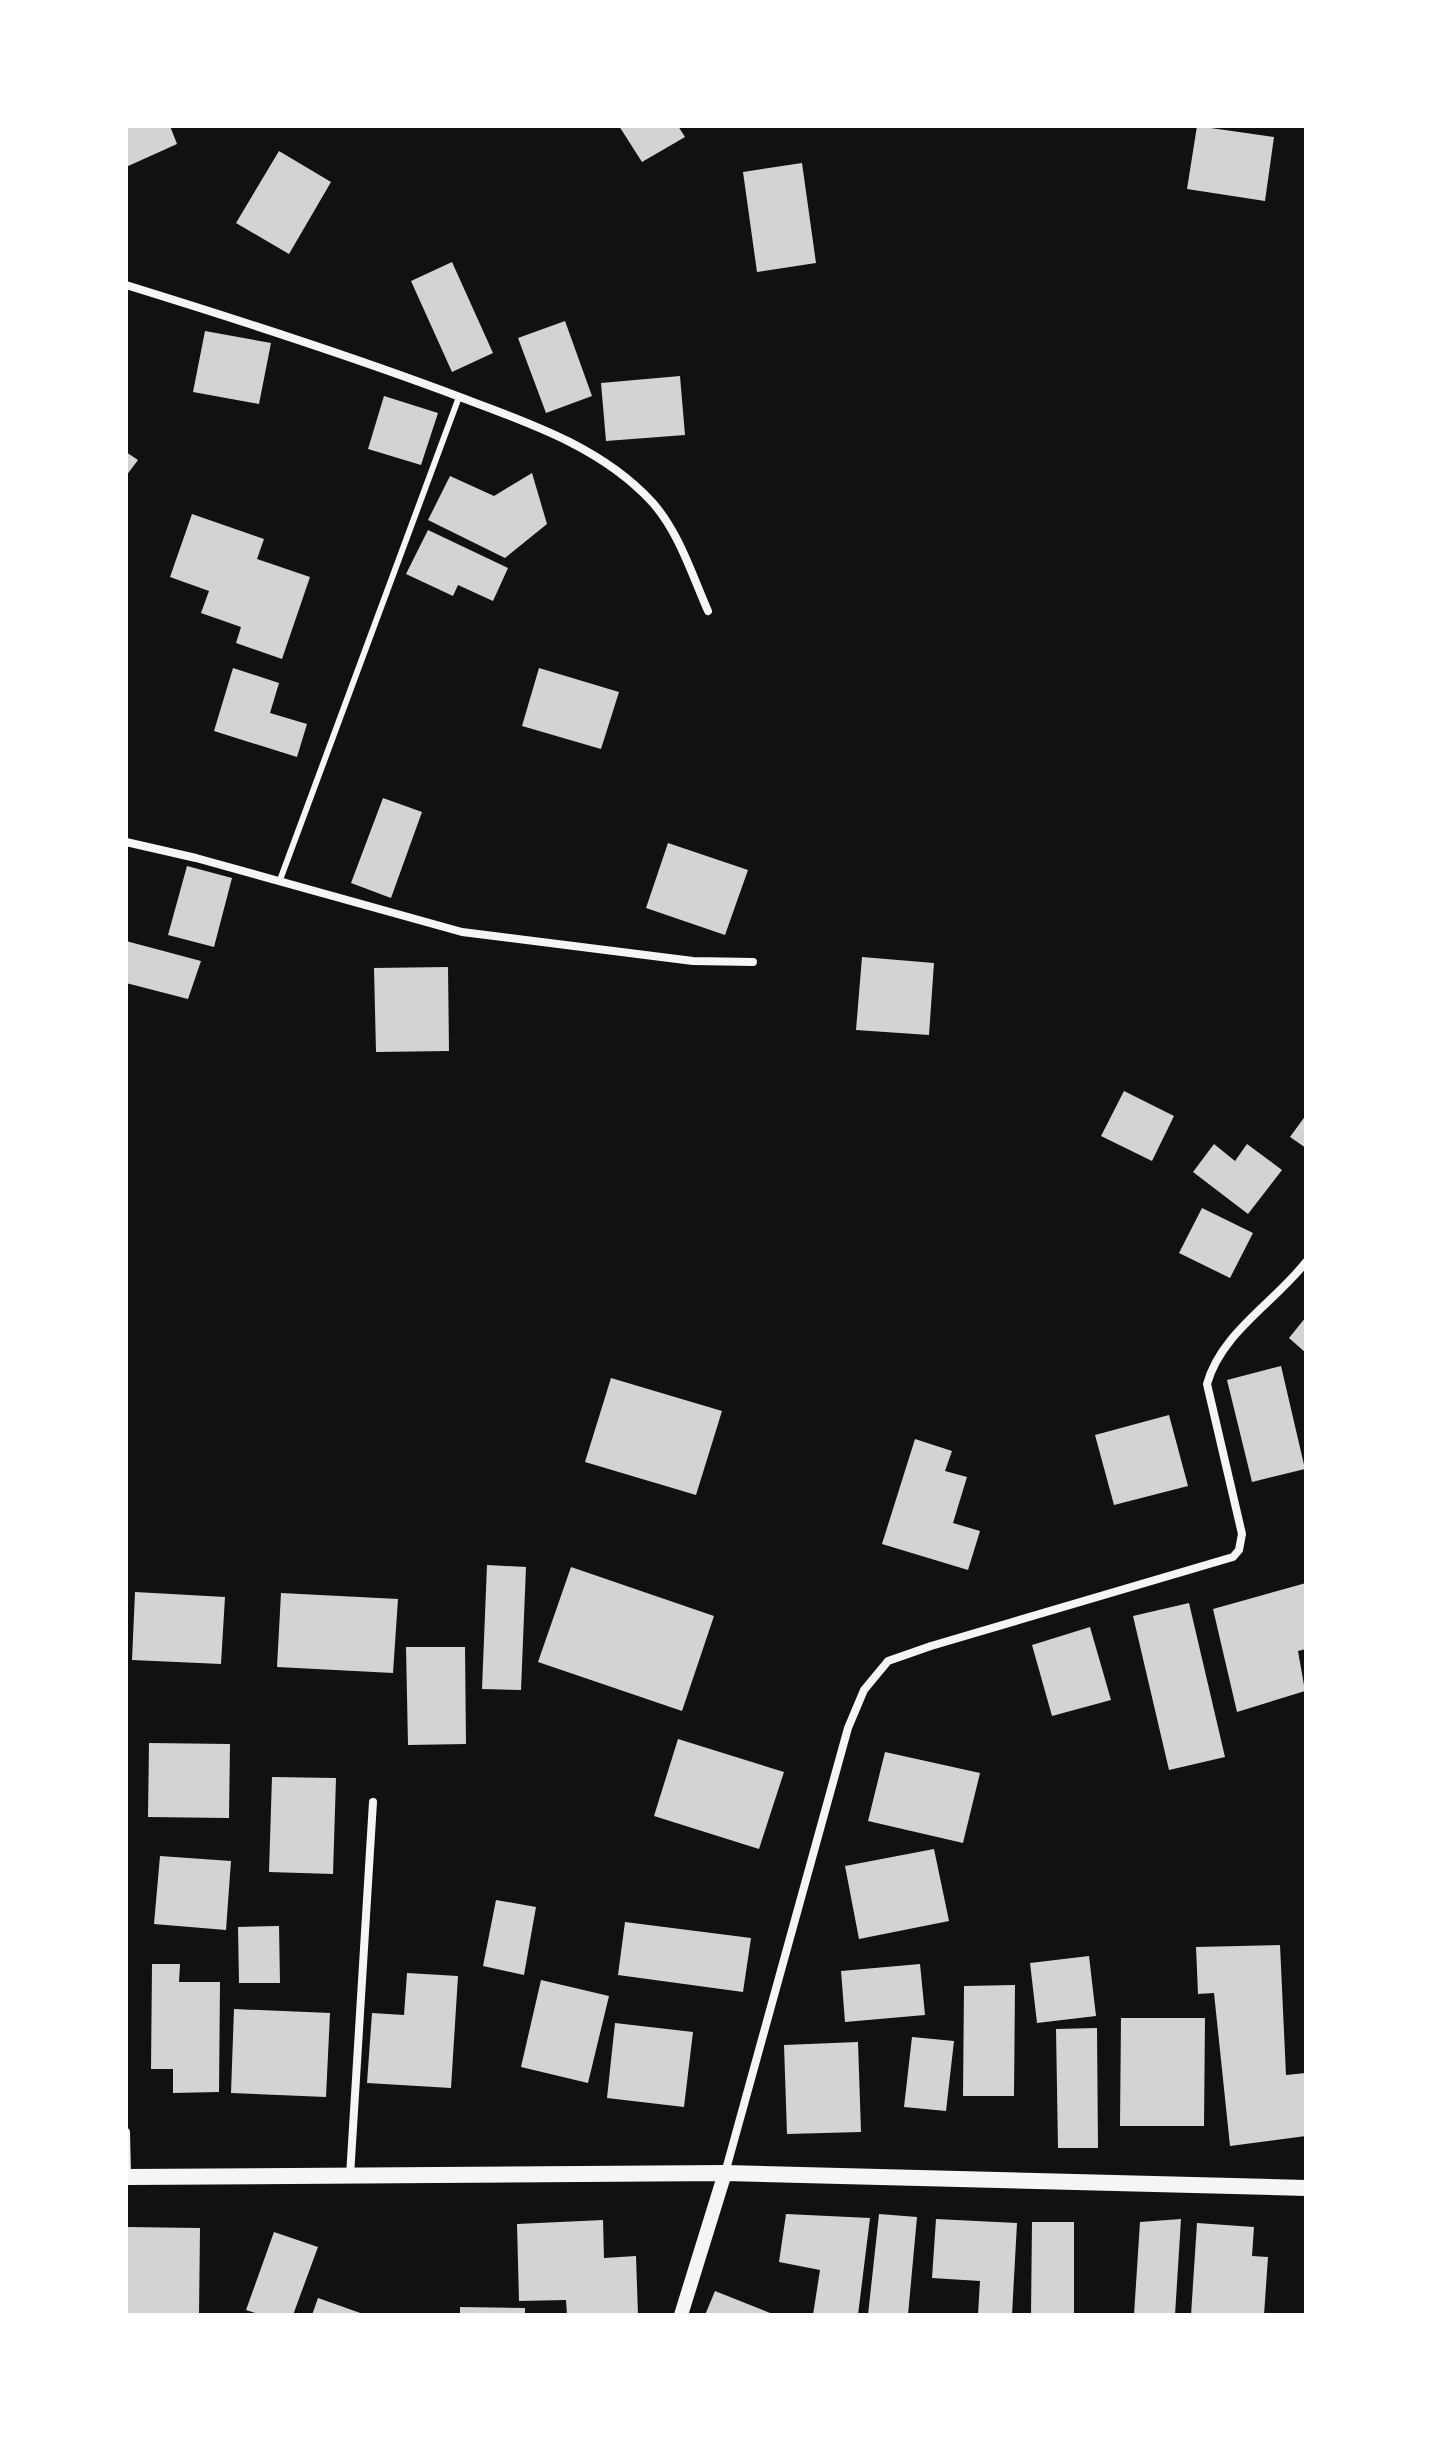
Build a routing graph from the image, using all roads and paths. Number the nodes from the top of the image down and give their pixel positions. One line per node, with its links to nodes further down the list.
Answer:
1 (126, 285): 2 (street)
2 (459, 397): 3 (street); 5 (lane)
3 (708, 611)
4 (126, 842): 5 (street)
5 (280, 880): 6 (street)
6 (753, 962)
7 (1306, 1262): 10 (street)
8 (373, 1802): 11 (street)
9 (126, 2132): 12 (street)
10 (725, 2173): 11 (main road); 13 (main road); 14 (street)
11 (350, 2176): 12 (main road)
12 (127, 2177)
13 (1306, 2188)
14 (681, 2315)

